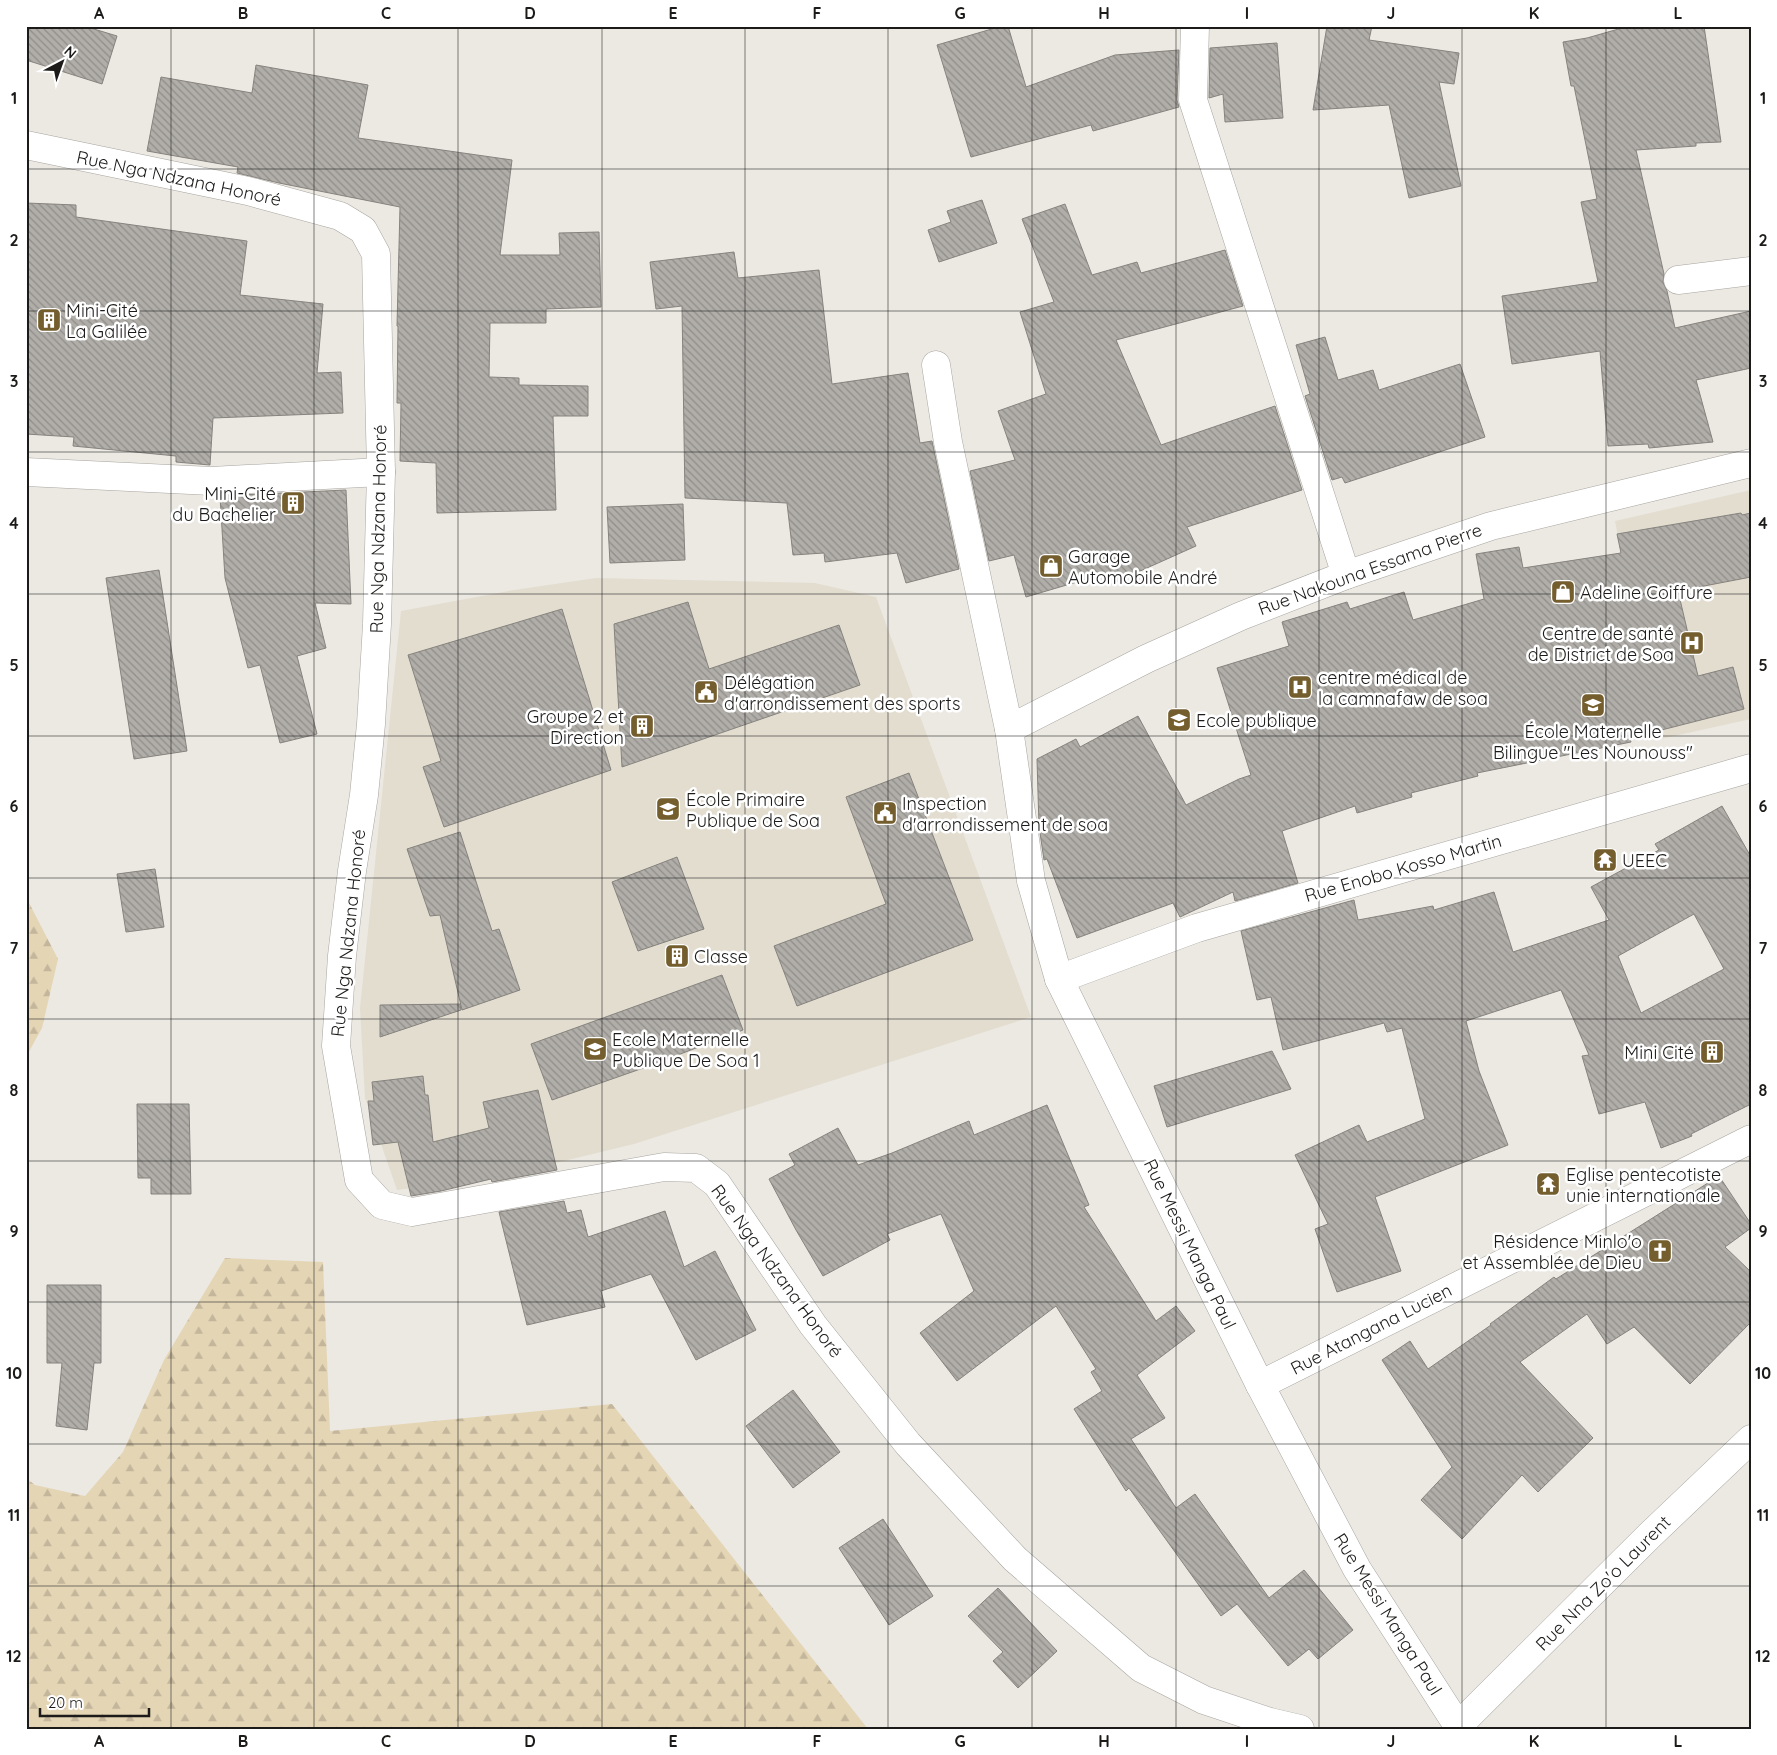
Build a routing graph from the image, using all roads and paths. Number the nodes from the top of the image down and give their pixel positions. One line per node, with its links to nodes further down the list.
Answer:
1 (1195, 26): 9 (street)
2 (26, 146): 8 (street, Rue Nga Ndzana Honoré)
3 (1751, 271): 4 (street)
4 (1678, 280)
5 (936, 365): 10 (street, Rue Messi Manga Paul)
6 (1751, 463): 9 (street, Rue Nakouna Essama Pierre)
7 (26, 472): 8 (street)
8 (381, 472): 17 (street, Rue Nga Ndzana Honoré)
9 (1346, 574): 10 (street, Rue Nakouna Essama Pierre)
10 (1009, 729): 12 (street, Rue Messi Manga Paul)
11 (1751, 768): 12 (street, Rue Enobo Kosso Martin)
12 (1059, 978): 14 (street, Rue Messi Manga Paul)
13 (1751, 1139): 14 (street, Rue Atangana Lucien)
14 (1260, 1385): 16 (street, Rue Messi Manga Paul)
15 (1751, 1439): 16 (street, Rue Nna Zo'o Laurent)
16 (1458, 1727)
17 (1300, 1729)

